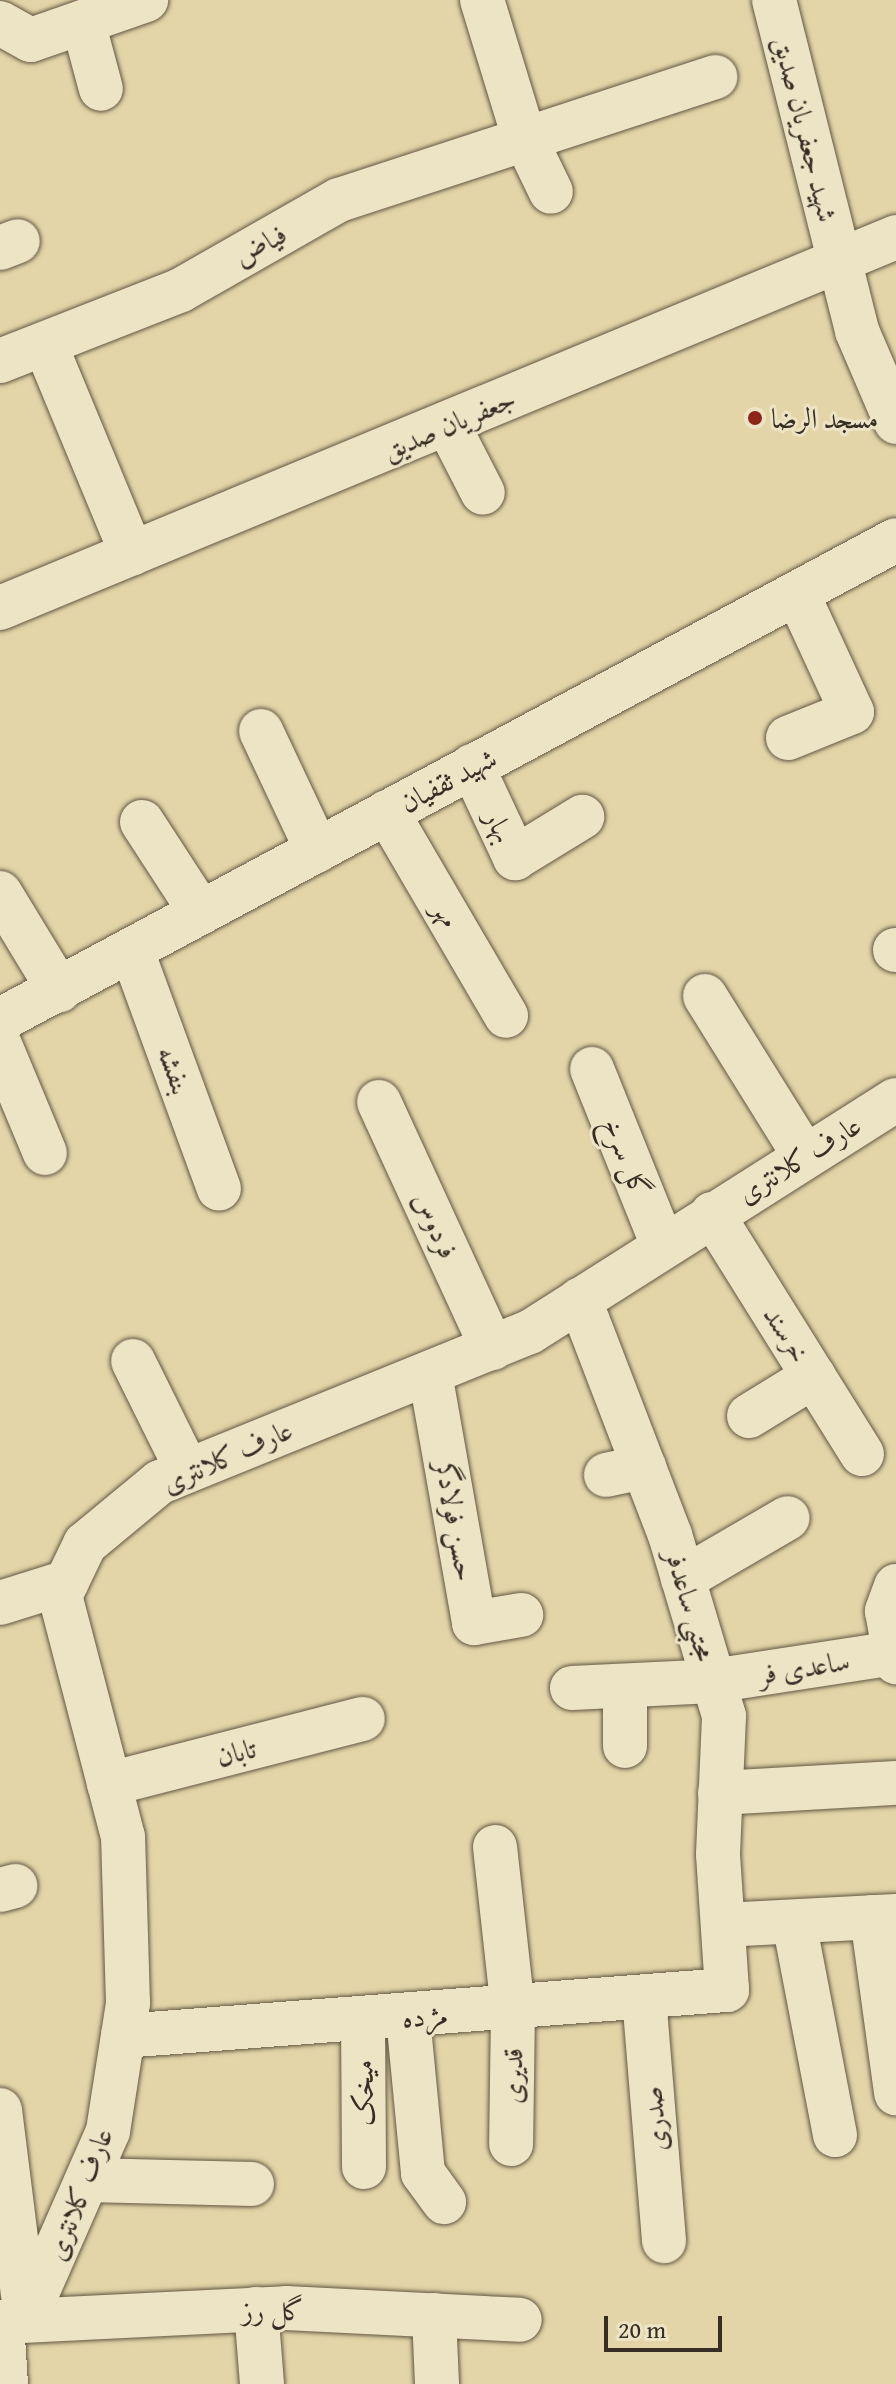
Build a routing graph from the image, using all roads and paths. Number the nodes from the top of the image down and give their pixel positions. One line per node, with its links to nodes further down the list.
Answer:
1 (146, 0): 4 (street)
2 (482, 0): 8 (street)
3 (774, 0): 11 (street, شهید جعفریان صدیق)
4 (83, 22): 5 (street); 7 (street)
5 (0, 23)
6 (715, 77): 8 (street, فیاض)
7 (101, 89)
8 (523, 134): 9 (street); 12 (street, فیاض)
9 (551, 192)
10 (896, 237): 11 (street, جعفریان صدیق)
11 (838, 258): 14 (street, شهید جعفریان صدیق); 15 (street, جعفریان صدیق)
12 (45, 344): 13 (street, فیاض); 18 (street)
13 (0, 361)
14 (896, 422)
15 (448, 425): 16 (street); 18 (street, جعفریان صدیق)
16 (483, 493)
17 (896, 540): 19 (street, شهید ثقفیان)
18 (132, 554): 20 (street, جعفریان صدیق)
19 (797, 593): 22 (street); 23 (street, شهید ثقفیان)
20 (0, 608)
21 (261, 731): 27 (street)
22 (788, 738)
23 (472, 766): 24 (street, شهید ثقفیان); 25 (street, بهار)
24 (387, 812): 27 (street, شهید ثقفیان); 33 (street, مهر)
25 (582, 817)
26 (142, 822): 29 (street)
27 (317, 850): 29 (street, شهید ثقفیان)
28 (0, 893): 31 (street)
29 (201, 913): 30 (street, شهید ثقفیان)
30 (132, 951): 31 (street, شهید ثقفیان); 41 (street, بنفشه)
31 (59, 990): 34 (street, شهید ثقفیان)
32 (705, 996): 40 (street)
33 (506, 1016)
34 (0, 1020)
35 (0, 1045): 39 (street)
36 (592, 1069): 43 (street, گل سرخ)
37 (896, 1100): 40 (street, عارف کلانتری)
38 (379, 1102): 45 (street, فردوس)
39 (45, 1153)
40 (804, 1155): 42 (street, عارف کلانتری)
41 (219, 1189)
42 (712, 1214): 43 (street, عارف کلانتری); 48 (street, خرسند)
43 (663, 1246): 44 (street, عارف کلانتری)
44 (580, 1300): 45 (street, عارف کلانتری); 53 (street, مجتبی ساعدفر)
45 (492, 1348): 47 (street, عارف کلانتری)
46 (133, 1361): 51 (street)
47 (430, 1373): 51 (street, عارف کلانتری); 57 (street, حسن فولادگر)
48 (814, 1376): 49 (street); 50 (street, خرسند)
49 (749, 1416)
50 (862, 1454)
51 (187, 1470): 54 (street, عارف کلانتری)
52 (788, 1518): 53 (street)
53 (683, 1579): 59 (street, مجتبی ساعدفر)
54 (67, 1582): 56 (street); 65 (street, عارف کلانتری)
55 (896, 1586): 58 (street)
56 (0, 1603)
57 (521, 1615)
58 (895, 1657): 59 (street, ساعدی فر)
59 (713, 1681): 60 (street, ساعدی فر); 66 (street, مجتبی ساعدفر)
60 (625, 1686): 61 (street, ساعدی فر); 63 (street)
61 (572, 1688)
62 (363, 1719): 65 (street, تابان)
63 (625, 1746)
64 (896, 1783): 66 (street)
65 (109, 1784): 76 (street, عارف کلانتری)
66 (720, 1793): 70 (street, مجتبی ساعدفر)
67 (495, 1847): 73 (street, قدیری)
68 (884, 1916): 69 (street); 77 (street)
69 (794, 1922): 70 (street); 79 (street)
70 (723, 1925): 71 (street, مجتبی ساعدفر)
71 (727, 1990): 72 (street, مژده)
72 (644, 1997): 73 (street, مژده); 85 (street, صدری)
73 (513, 2009): 74 (street, مژده); 80 (street, قدیری)
74 (408, 2017): 75 (street, مژده); 84 (street)
75 (363, 2020): 76 (street, مژده); 81 (street, میخک)
76 (123, 2036): 82 (street, عارف کلانتری)
77 (896, 2093)
78 (0, 2110): 89 (street)
79 (835, 2135)
80 (511, 2144)
81 (364, 2167)
82 (88, 2180): 83 (street); 89 (street, عارف کلانتری)
83 (252, 2184)
84 (444, 2202)
85 (664, 2241)
86 (256, 2309): 87 (street, گل رز); 89 (street, گل رز); 91 (street)
87 (434, 2315): 88 (street, گل رز); 92 (street)
88 (520, 2320)
89 (9, 2321): 90 (street)
90 (6, 2384)
91 (262, 2384)
92 (437, 2384)

